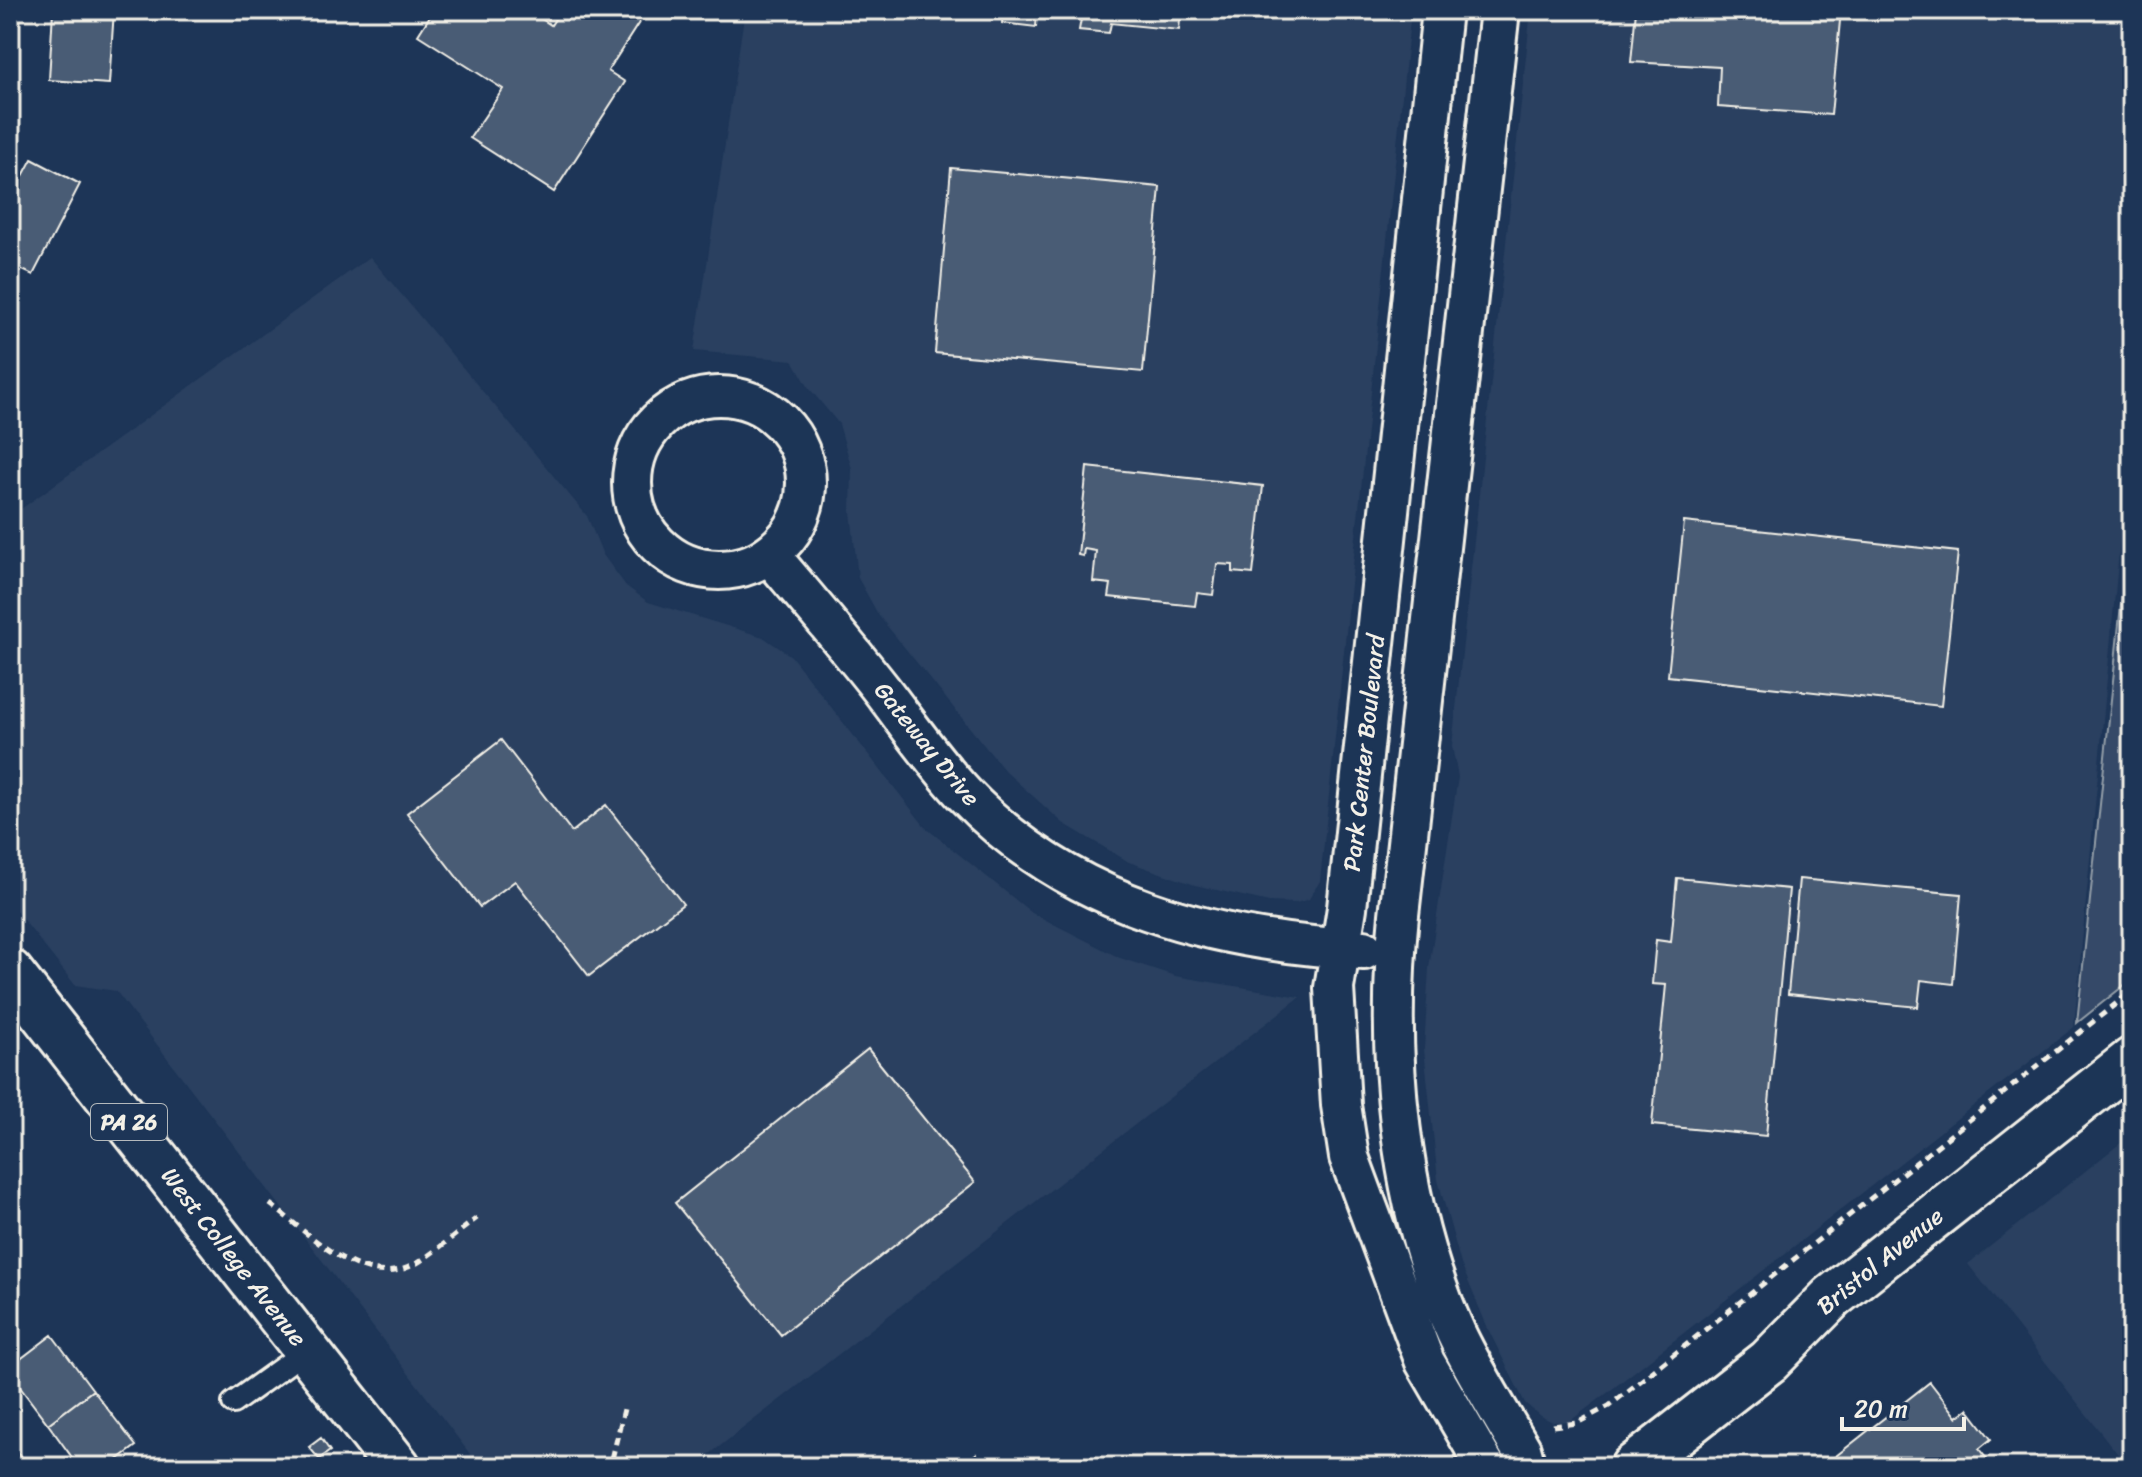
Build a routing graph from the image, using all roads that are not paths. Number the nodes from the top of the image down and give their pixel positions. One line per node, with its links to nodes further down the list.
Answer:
1 (1442, 10): 4 (street, Park Center Boulevard)
2 (1500, 10): 5 (street)
3 (769, 554): 3 (street); 4 (street, Gateway Drive)
4 (1341, 948): 5 (street, Gateway Drive); 13 (street, Park Center Boulevard)
5 (1395, 951): 14 (street)
6 (10, 972): 8 (street, West College Avenue / PA 26)
7 (2132, 1060): 15 (street, Bristol Avenue)
8 (307, 1350): 9 (lane); 12 (street, West College Avenue / PA 26)
9 (233, 1403)
10 (10, 1461): 11 (lane)
11 (14, 1467)
12 (398, 1467)
13 (1486, 1467)
14 (1526, 1467)
15 (1633, 1467)

